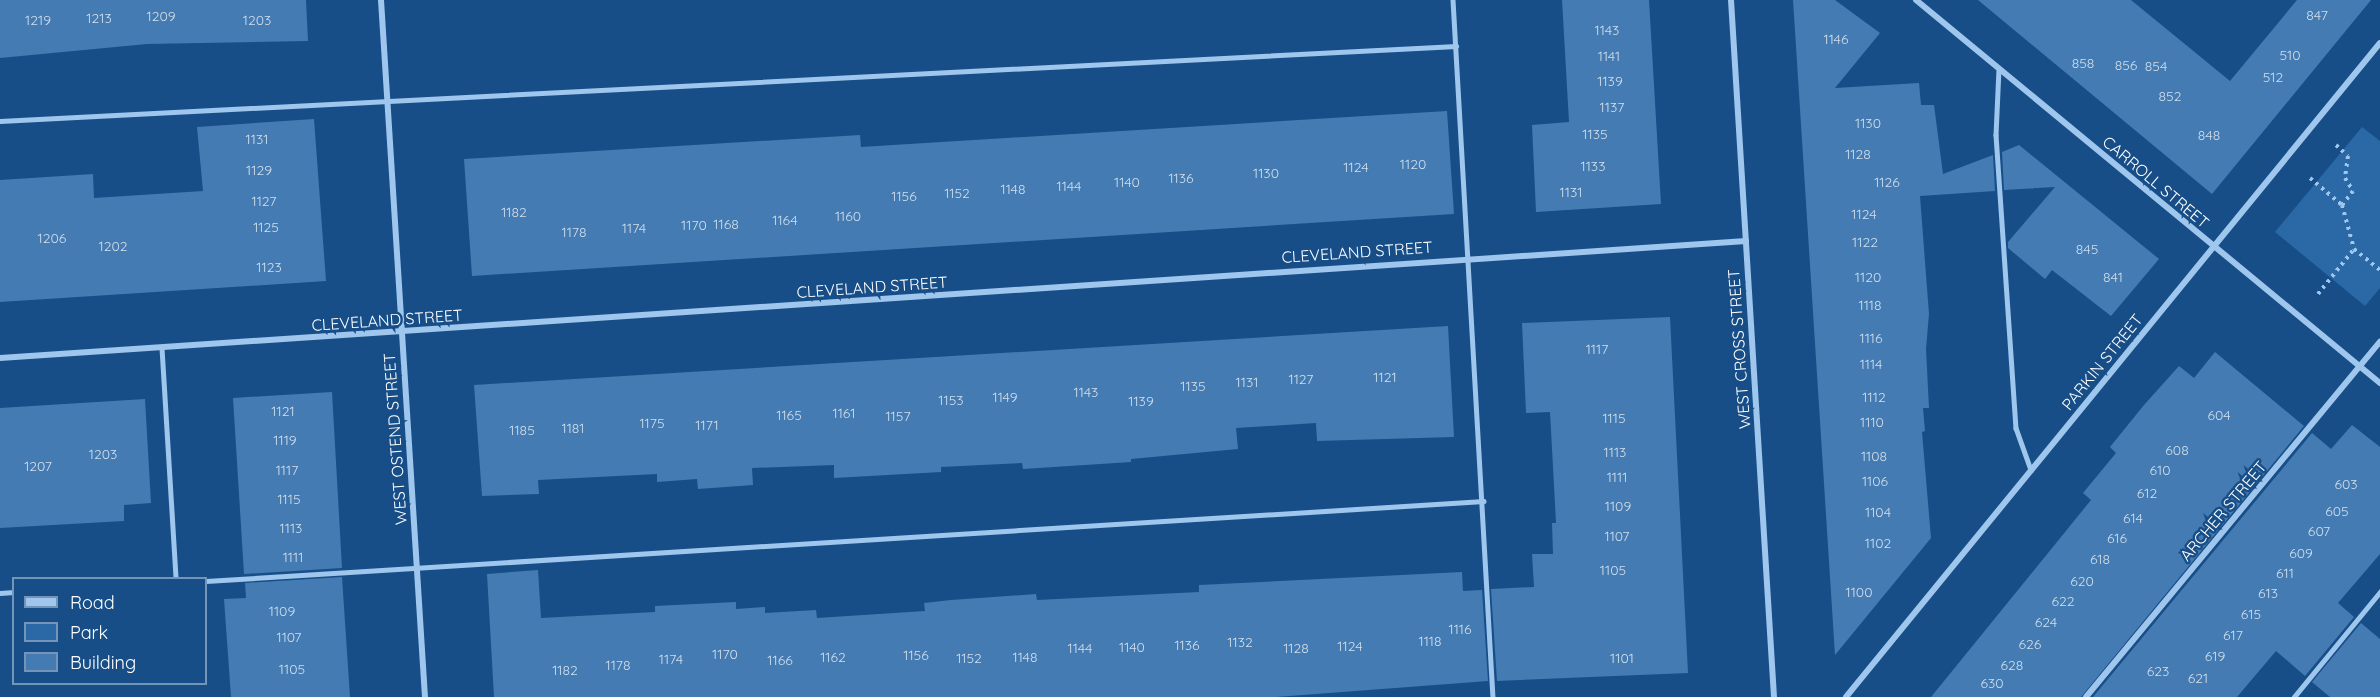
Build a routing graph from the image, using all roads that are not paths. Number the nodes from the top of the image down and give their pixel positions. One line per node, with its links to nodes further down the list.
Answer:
1 (381, 0): 8 (street, WEST OSTEND STREET)
2 (1453, 0): 6 (lane)
3 (1731, 0): 10 (street, WEST CROSS STREET)
4 (1916, 0): 7 (street, CARROLL STREET)
5 (2380, 44): 11 (street, PARKIN STREET)
6 (1456, 46): 8 (lane); 12 (lane)
7 (1999, 69): 11 (street, CARROLL STREET); 19 (lane)
8 (387, 101): 9 (lane); 13 (street, WEST OSTEND STREET)
9 (0, 121)
10 (1746, 242): 12 (street, CLEVELAND STREET); 27 (street, WEST CROSS STREET)
11 (2213, 247): 17 (street, CARROLL STREET); 19 (street, PARKIN STREET)
12 (1470, 258): 13 (street, CLEVELAND STREET); 20 (lane)
13 (402, 333): 15 (street, CLEVELAND STREET); 21 (street, WEST OSTEND STREET)
14 (2380, 342): 17 (street, ARCHER STREET)
15 (162, 348): 16 (street, CLEVELAND STREET); 22 (lane)
16 (0, 358)
17 (2360, 367): 18 (street, CARROLL STREET); 29 (street, ARCHER STREET)
18 (2380, 383)
19 (2031, 470): 28 (street, PARKIN STREET)
20 (1483, 501): 21 (lane); 26 (lane)
21 (417, 568): 23 (lane); 25 (street, WEST OSTEND STREET)
22 (176, 577)
23 (207, 581)
24 (2380, 592): 30 (lane)
25 (425, 697)
26 (1493, 697)
27 (1774, 697)
28 (1846, 697)
29 (2086, 697)
30 (2294, 697)

